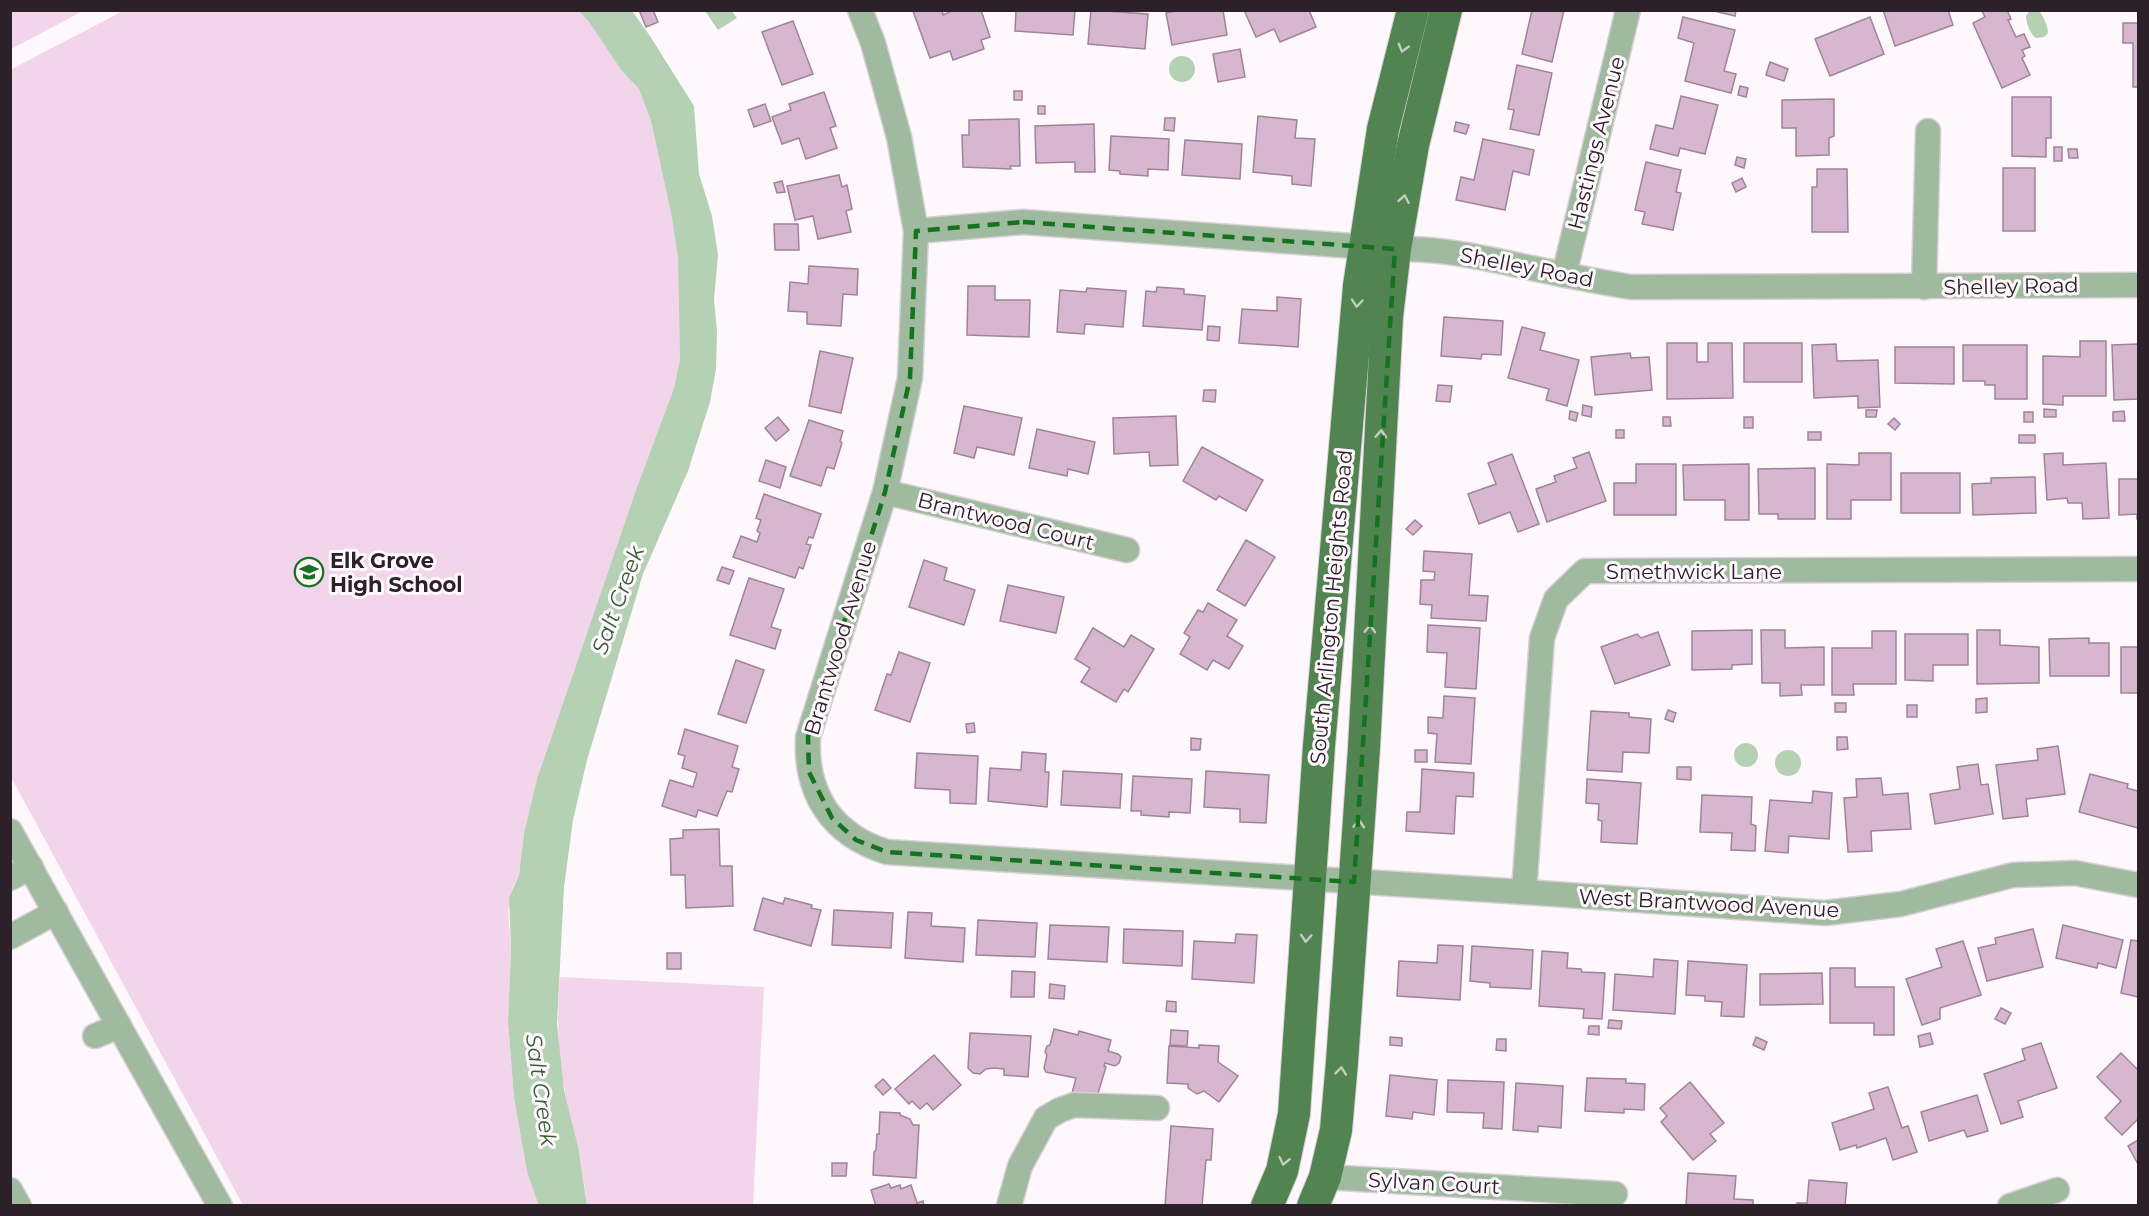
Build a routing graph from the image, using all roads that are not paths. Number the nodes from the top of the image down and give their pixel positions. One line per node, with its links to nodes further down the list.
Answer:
1 (860, 10): 6 (street, Brantwood Avenue)
2 (1413, 10): 7 (main road, South Arlington Heights Road, one-way to 7)
3 (1446, 10): 8 (main road, South Arlington Heights Road, one-way to 3)
4 (1629, 10): 9 (street, Hastings Avenue)
5 (1928, 131): 11 (street)
6 (916, 231): 7 (street, Shelley Road); 12 (street, Brantwood Avenue)
7 (1364, 245): 8 (street, Shelley Road); 17 (main road, South Arlington Heights Road, one-way to 17)
8 (1395, 249): 9 (street, Shelley Road); 18 (main road, South Arlington Heights Road, one-way to 8)
9 (1564, 275): 11 (street, Shelley Road)
10 (2139, 285): 11 (street, Shelley Road)
11 (1924, 287)
12 (885, 492): 13 (street, Brantwood Court); 17 (street, Brantwood Avenue)
13 (1127, 550)
14 (2139, 569): 20 (street, Smethwick Lane)
15 (10, 831): 16 (street)
16 (21, 872): 21 (street)
17 (1310, 880): 18 (street, West Brantwood Avenue); 33 (main road, South Arlington Heights Road, one-way to 33)
18 (1354, 882): 20 (street, West Brantwood Avenue); 26 (main road, South Arlington Heights Road, one-way to 18)
19 (2139, 885): 20 (street, West Brantwood Avenue)
20 (1524, 892)
21 (56, 912): 22 (street); 23 (street)
22 (10, 937)
23 (119, 1026): 24 (street); 31 (street)
24 (95, 1036)
25 (1157, 1108): 32 (street)
26 (1326, 1177): 29 (street, Sylvan Court); 34 (main road, South Arlington Heights Road)
27 (10, 1190): 30 (street)
28 (2057, 1190): 35 (street)
29 (1615, 1194)
30 (19, 1206)
31 (220, 1206)
32 (1009, 1206)
33 (1267, 1206)
34 (1313, 1206)
35 (2010, 1206)

